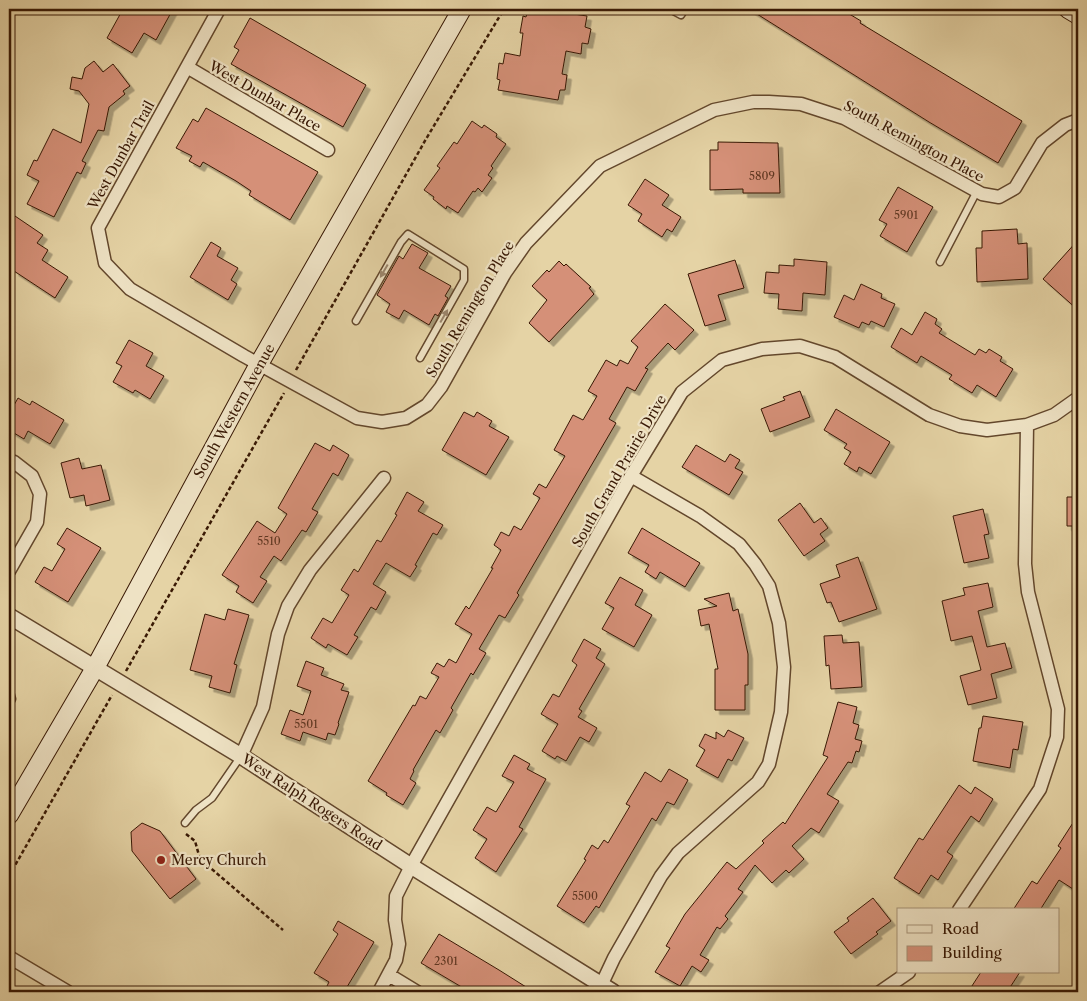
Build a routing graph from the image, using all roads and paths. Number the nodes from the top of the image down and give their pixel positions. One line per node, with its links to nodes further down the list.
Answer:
1 (219, 9): 8 (street, West Dunbar Trail)
2 (462, 9): 15 (main road, South Western Avenue)
3 (504, 9): 16 (path)
4 (670, 9): 5 (lane)
5 (684, 9)
6 (1068, 9): 7 (main road)
7 (1078, 15)
8 (187, 67): 10 (street, West Dunbar Place); 15 (street, West Dunbar Trail)
9 (1078, 120): 11 (street, South Remington Place)
10 (328, 150)
11 (977, 191): 12 (lane); 16 (street, South Remington Place)
12 (940, 262)
13 (356, 321): 14 (lane, one-way to 13)
14 (420, 358)
15 (258, 364): 16 (street, South Remington Place); 24 (main road, South Western Avenue)
16 (290, 382): 25 (path)
17 (1078, 398): 18 (street, South Grand Prairie Drive)
18 (1027, 425): 20 (street, South Grand Prairie Drive); 35 (street)
19 (9, 460): 22 (street)
20 (631, 476): 33 (street, South Grand Prairie Drive); 40 (street)
21 (384, 478): 28 (street)
22 (9, 571)
23 (9, 616): 24 (street, West Ralph Rogers Road)
24 (95, 668): 25 (street, West Ralph Rogers Road); 29 (main road, South Western Avenue)
25 (119, 682): 28 (street, West Ralph Rogers Road); 34 (path)
26 (9, 688): 27 (lane)
27 (9, 705)
28 (241, 756): 30 (lane); 33 (street, West Ralph Rogers Road)
29 (9, 815)
30 (183, 826): 31 (path)
31 (201, 860): 32 (path); 36 (path)
32 (191, 862)
33 (411, 866): 39 (street, South Grand Prairie Drive); 40 (street, West Ralph Rogers Road)
34 (9, 876)
35 (960, 908)
36 (283, 930)
37 (9, 957): 41 (street)
38 (906, 974): 44 (street)
39 (389, 975): 42 (street, South Grand Prairie Drive); 43 (street)
40 (604, 990)
41 (68, 992)
42 (379, 992)
43 (417, 992)
44 (880, 992)

